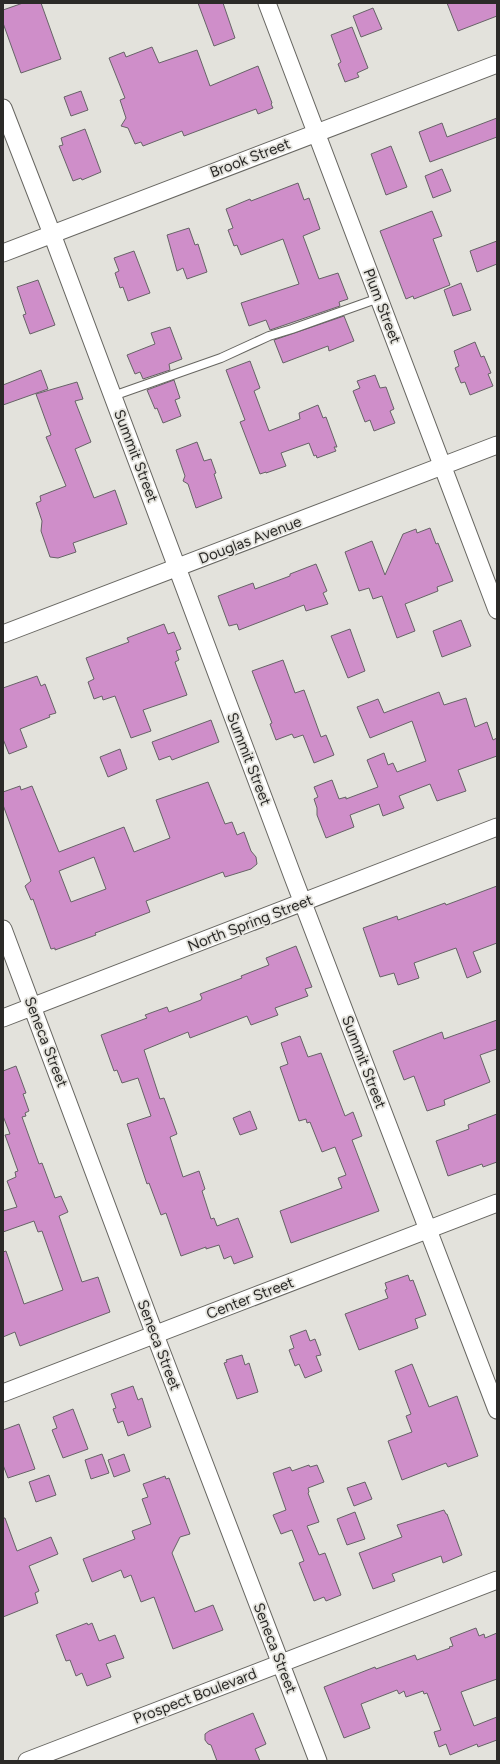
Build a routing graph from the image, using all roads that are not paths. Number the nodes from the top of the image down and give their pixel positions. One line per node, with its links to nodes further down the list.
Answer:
1 (266, 3): 4 (street, Plum Street)
2 (497, 64): 4 (street, Brook Street)
3 (3, 108): 5 (street, Summit Street)
4 (316, 133): 5 (street, Brook Street); 7 (street, Plum Street)
5 (52, 234): 6 (street, Brook Street); 8 (street, Summit Street)
6 (3, 253)
7 (378, 298): 8 (lane); 10 (street, Plum Street)
8 (113, 396): 11 (street, Summit Street)
9 (497, 445): 10 (street, Douglas Avenue)
10 (442, 466): 11 (street, Douglas Avenue); 12 (street, Plum Street)
11 (177, 567): 13 (street, Douglas Avenue); 15 (street, Summit Street)
12 (497, 610)
13 (3, 634)
14 (497, 827): 15 (street, North Spring Street)
15 (303, 903): 17 (street, North Spring Street); 20 (street, Summit Street)
16 (3, 929): 17 (street, Seneca Street)
17 (33, 1006): 18 (street, North Spring Street); 21 (street, Seneca Street)
18 (3, 1018)
19 (497, 1203): 20 (street, Center Street)
20 (429, 1230): 21 (street, Center Street); 23 (street, Summit Street)
21 (155, 1335): 22 (street, Center Street); 25 (street, Seneca Street)
22 (3, 1393)
23 (497, 1410)
24 (497, 1580): 25 (street, Prospect Boulevard)
25 (280, 1663): 26 (street, Prospect Boulevard); 27 (street, Seneca Street)
26 (27, 1761)
27 (318, 1761)

